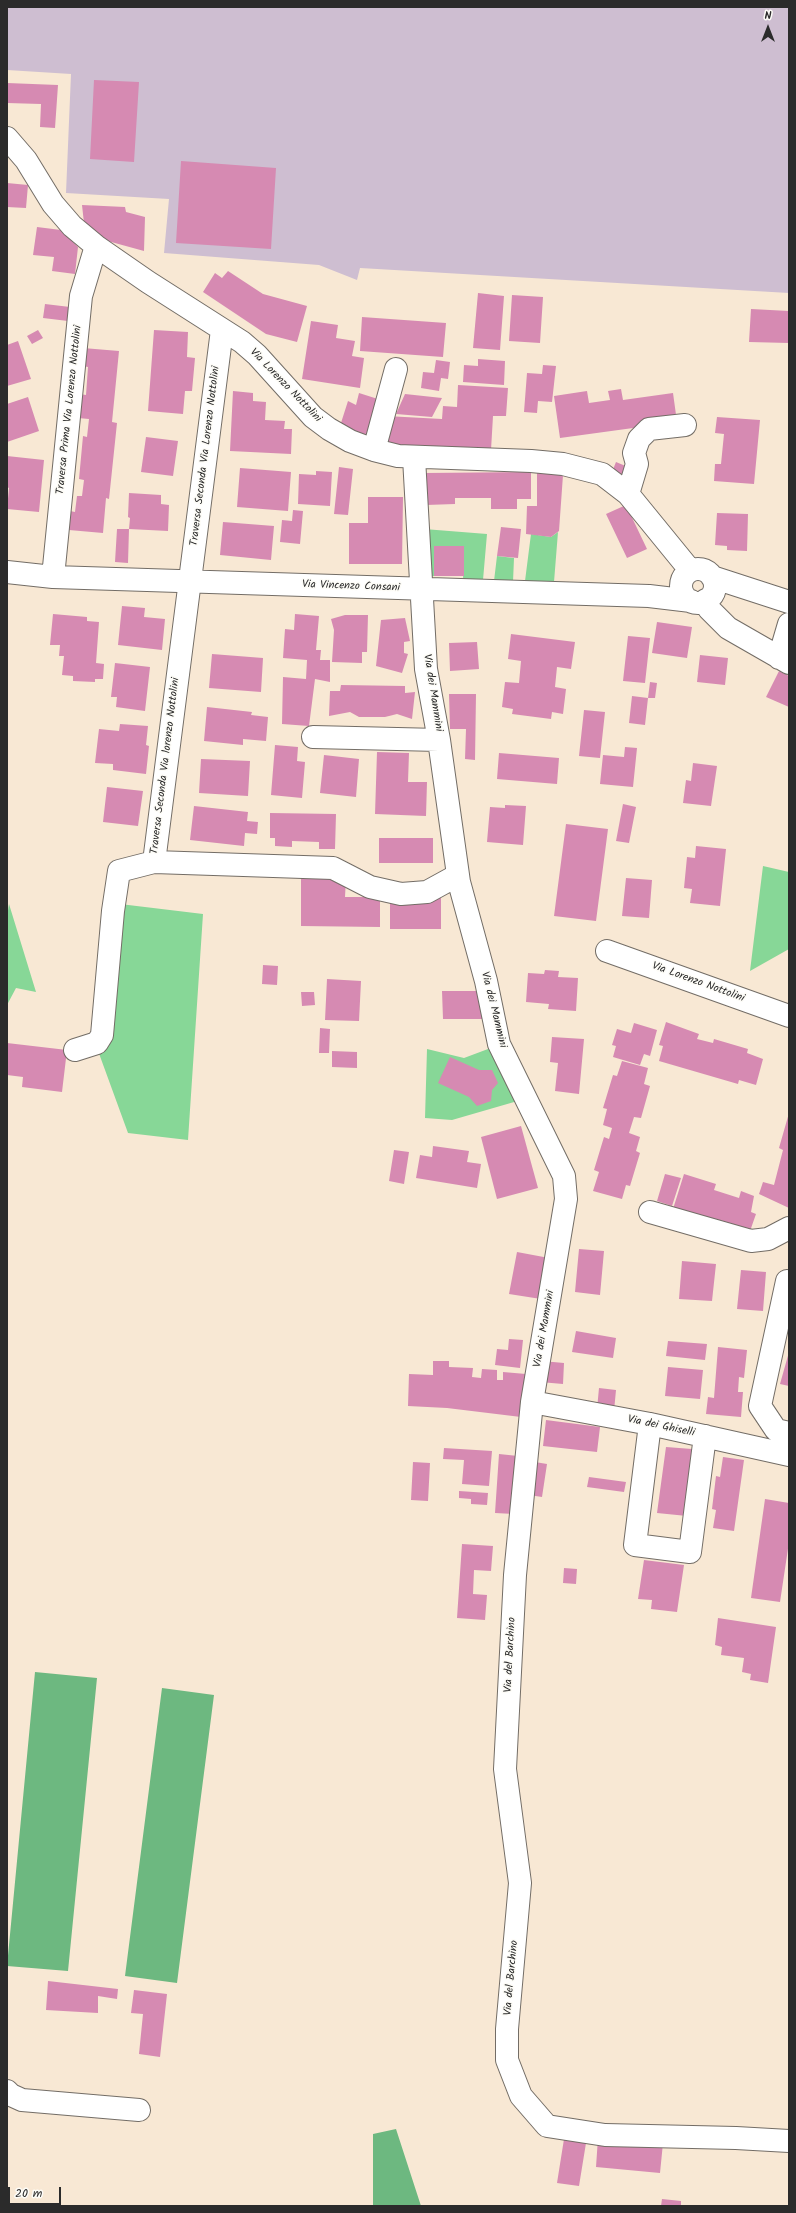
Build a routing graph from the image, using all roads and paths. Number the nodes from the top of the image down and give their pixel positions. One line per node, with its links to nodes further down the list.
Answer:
1 (7, 138): 2 (street, Via Lorenzo Nottolini)
2 (96, 246): 3 (street, Via Lorenzo Nottolini); 11 (street, Traversa Prima Via Lorenzo Nottolini)
3 (222, 330): 6 (street, Via Lorenzo Nottolini); 13 (street, Traversa Seconda Via Lorenzo Nottolini)
4 (396, 369): 6 (street)
5 (685, 425): 8 (street)
6 (374, 450): 7 (street, Via Lorenzo Nottolini)
7 (414, 458): 8 (street, Via Lorenzo Nottolini); 14 (street, Via dei Mammini)
8 (628, 494): 10 (street, Via Lorenzo Nottolini)
9 (7, 572): 11 (street, Via Vincenzo Consani)
10 (686, 575): 15 (street); 15 (street); 16 (street, Via Vincenzo Consani)
11 (54, 577): 12 (street, Via Vincenzo Consani); 13 (street, Via Vincenzo Consani)
12 (7, 579)
13 (189, 582): 14 (street, Via Vincenzo Consani); 22 (street, Traversa Seconda Via lorenzo Nottolini)
14 (421, 590): 16 (street, Via Vincenzo Consani); 21 (street, Via dei Mammini)
15 (705, 593): 16 (street, Via Vincenzo Consani); 17 (street); 19 (street)
16 (649, 596)
17 (789, 602)
18 (789, 624): 19 (street)
19 (784, 660)
20 (313, 737): 21 (street)
21 (439, 740): 23 (street, Via dei Mammini)
22 (154, 862): 23 (street); 26 (street, Traversa Seconda Via lorenzo Nottolini)
23 (458, 875): 30 (street, Via dei Mammini)
24 (607, 951): 25 (street, Via Lorenzo Nottolini)
25 (789, 1016)
26 (74, 1050)
27 (650, 1212): 28 (street)
28 (789, 1228)
29 (787, 1281): 32 (street)
30 (532, 1402): 31 (street, Via dei Ghiselli); 35 (street, Via dei Mammini)
31 (650, 1424): 33 (street, Via dei Ghiselli); 33 (street)
32 (789, 1433)
33 (705, 1436): 34 (street, Via dei Ghiselli)
34 (789, 1455)
35 (515, 1575): 38 (street, Via del Barchino)
36 (7, 2091): 37 (street)
37 (139, 2110)
38 (789, 2141)

